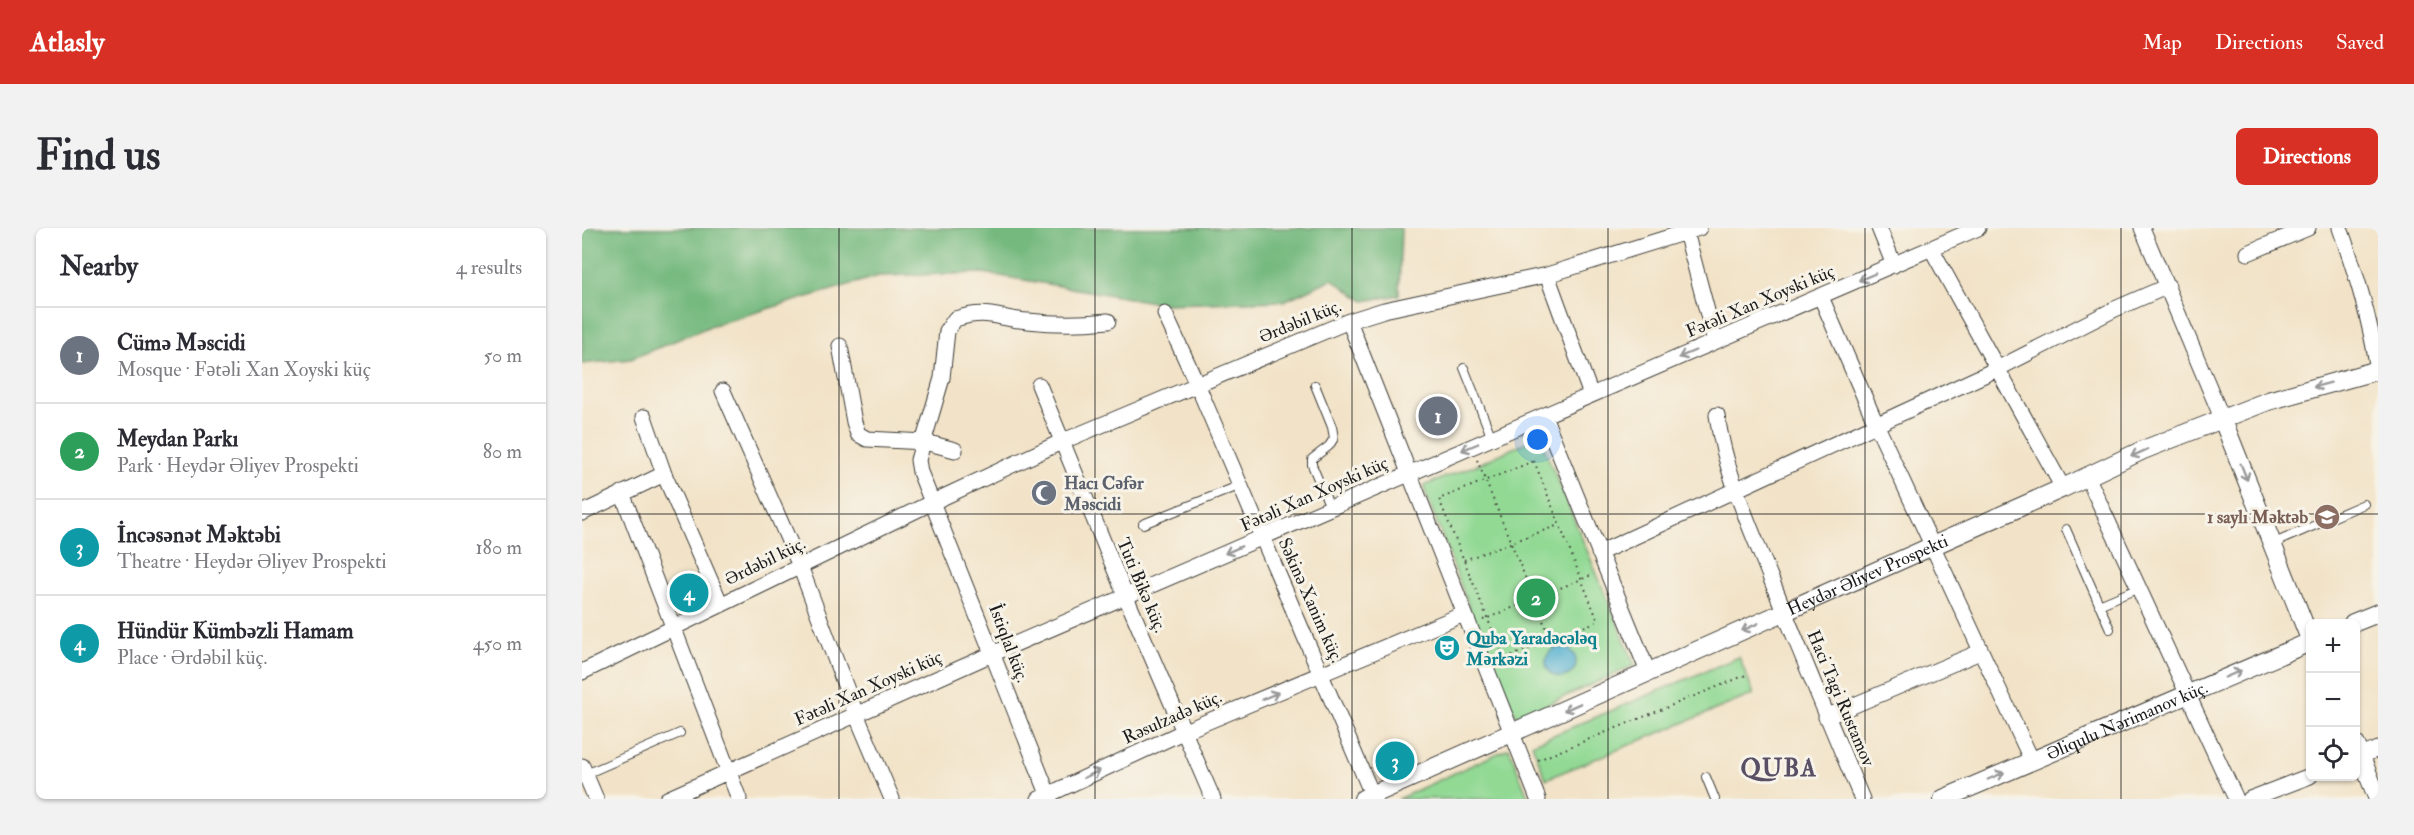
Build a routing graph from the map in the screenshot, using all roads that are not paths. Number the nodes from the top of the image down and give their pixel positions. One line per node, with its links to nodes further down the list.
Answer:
1 (1879, 228): 9 (street)
2 (1978, 228): 7 (street, Fətəli Xan Xoyski küç)
3 (2142, 228): 11 (street)
4 (2308, 228): 8 (street)
5 (2340, 228): 20 (street)
6 (1692, 230): 10 (street, Ərdəbil küç.); 16 (street)
7 (1931, 248): 9 (street, Fətəli Xan Xoyski küç); 19 (street)
8 (2248, 253)
9 (1894, 265): 12 (street, Fətəli Xan Xoyski küç, one-way to 12)
10 (1547, 275): 15 (street, Ərdəbil küç.); 25 (street)
11 (2168, 286): 19 (street); 29 (street)
12 (1821, 297): 16 (street, Fətəli Xan Xoyski küç); 30 (street)
13 (1165, 314): 21 (street, Səkinə Xanim küç.)
14 (1108, 321): 32 (street)
15 (1349, 321): 21 (street, Ərdəbil küç.); 36 (street)
16 (1715, 341): 25 (street, Fətəli Xan Xoyski küç, one-way to 25)
17 (840, 346): 32 (street)
18 (1464, 368): 31 (lane)
19 (1999, 368): 30 (street); 39 (street)
20 (2378, 370): 29 (street, Heydər Əliyev Prospekti, one-way to 29)
21 (1197, 384): 33 (street, Ərdəbil küç.); 38 (street, Səkinə Xanim küç.)
22 (1039, 385): 33 (street, Tuti Bikə küç.)
23 (1315, 385): 44 (lane)
24 (723, 391): 52 (street)
25 (1591, 395): 27 (street, Fətəli Xan Xoyski küç)
26 (1717, 415): 40 (street, Haci Tagi Rustamov)
27 (1544, 416): 31 (street, Fətəli Xan Xoyski küç); 51 (street)
28 (644, 417): 35 (street)
29 (2222, 418): 37 (street, Heydər Əliyev Prospekti, one-way to 37); 49 (street, one-way to 49)
30 (1876, 424): 40 (street); 50 (street)
31 (1491, 438): 36 (street, Fətəli Xan Xoyski küç, one-way to 36)
32 (925, 442): 34 (street); 42 (street)
33 (1061, 442): 42 (street, Ərdəbil küç.); 54 (street, Tuti Bikə küç.)
34 (955, 450)
35 (664, 474): 41 (street); 55 (street)
36 (1408, 474): 44 (street, Fətəli Xan Xoyski küç); 59 (street)
37 (2087, 476): 39 (street, Heydər Əliyev Prospekti); 53 (street)
38 (1241, 485): 46 (lane); 48 (street, Səkinə Xanim küç.)
39 (2063, 488): 50 (street, Heydər Əliyev Prospekti)
40 (1736, 490): 51 (street); 57 (street, Haci Tagi Rustamov)
41 (622, 493): 45 (street); 61 (street)
42 (933, 502): 52 (street, Ərdəbil küç.); 66 (street, İstiqlal küç.)
43 (2364, 504): 49 (lane)
44 (1330, 507): 48 (street, Fətəli Xan Xoyski küç)
45 (582, 513)
46 (1143, 524)
47 (2066, 529): 56 (lane)
48 (1262, 537): 54 (street, Fətəli Xan Xoyski küç, one-way to 54); 69 (street, Səkinə Xanim küç.)
49 (2272, 544): 63 (street)
50 (1933, 545): 57 (street, Heydər Əliyev Prospekti); 65 (street)
51 (1599, 553): 68 (street)
52 (800, 566): 55 (street, Ərdəbil küç.); 71 (street)
53 (2139, 588): 56 (lane); 70 (street)
54 (1126, 597): 66 (street, Fətəli Xan Xoyski küç); 73 (street, Tuti Bikə küç.)
55 (721, 605): 61 (street, Ərdəbil küç.)
56 (2099, 605): 62 (lane)
57 (1784, 612): 68 (street, Heydər Əliyev Prospekti, one-way to 68); 72 (street, Haci Tagi Rustamov)
58 (2378, 613): 60 (street)
59 (1466, 620): 69 (street, Rəsulzadə küç.); 75 (street)
60 (2360, 621)
61 (674, 629): 67 (street, Ərdəbil küç.); 81 (street)
62 (2110, 629)
63 (2306, 630)
64 (2306, 642): 70 (street, Əliqulu Nərimanov küç., one-way to 64)
65 (1980, 652): 72 (street); 79 (street)
66 (992, 654): 71 (street, Fətəli Xan Xoyski küç); 84 (street, İstiqlal küç.)
67 (582, 672)
68 (1648, 672): 75 (street, Heydər Əliyev Prospekti, one-way to 75)
69 (1322, 674): 73 (street, Rəsulzadə küç., one-way to 69); 85 (street, Səkinə Xanim küç.)
70 (2187, 693): 79 (street, Əliqulu Nərimanov küç.); 95 (street)
71 (856, 714): 81 (street, Fətəli Xan Xoyski küç); 89 (street)
72 (1826, 717): 93 (street, Haci Tagi Rustamov)
73 (1185, 731): 84 (street, Rəsulzadə küç., one-way to 73); 90 (street, Tuti Bikə küç.)
74 (680, 733): 80 (lane)
75 (1512, 734): 85 (street, Heydər Əliyev Prospekti); 91 (street)
76 (2378, 749): 77 (street)
77 (2360, 752)
78 (2360, 760): 97 (street)
79 (2032, 761): 94 (street, Əliqulu Nərimanov küç., one-way to 79)
80 (584, 770): 86 (street)
81 (728, 771): 87 (street, Fətəli Xan Xoyski küç); 88 (street)
82 (1706, 777): 92 (lane)
83 (2306, 778): 96 (street)
84 (1045, 798)
85 (1370, 798)
86 (596, 799)
87 (667, 799)
88 (739, 799)
89 (892, 799)
90 (1213, 799)
91 (1538, 799)
92 (1715, 799)
93 (1862, 799)
94 (1943, 799)
95 (2236, 799)
96 (2250, 799)
97 (2378, 799)

